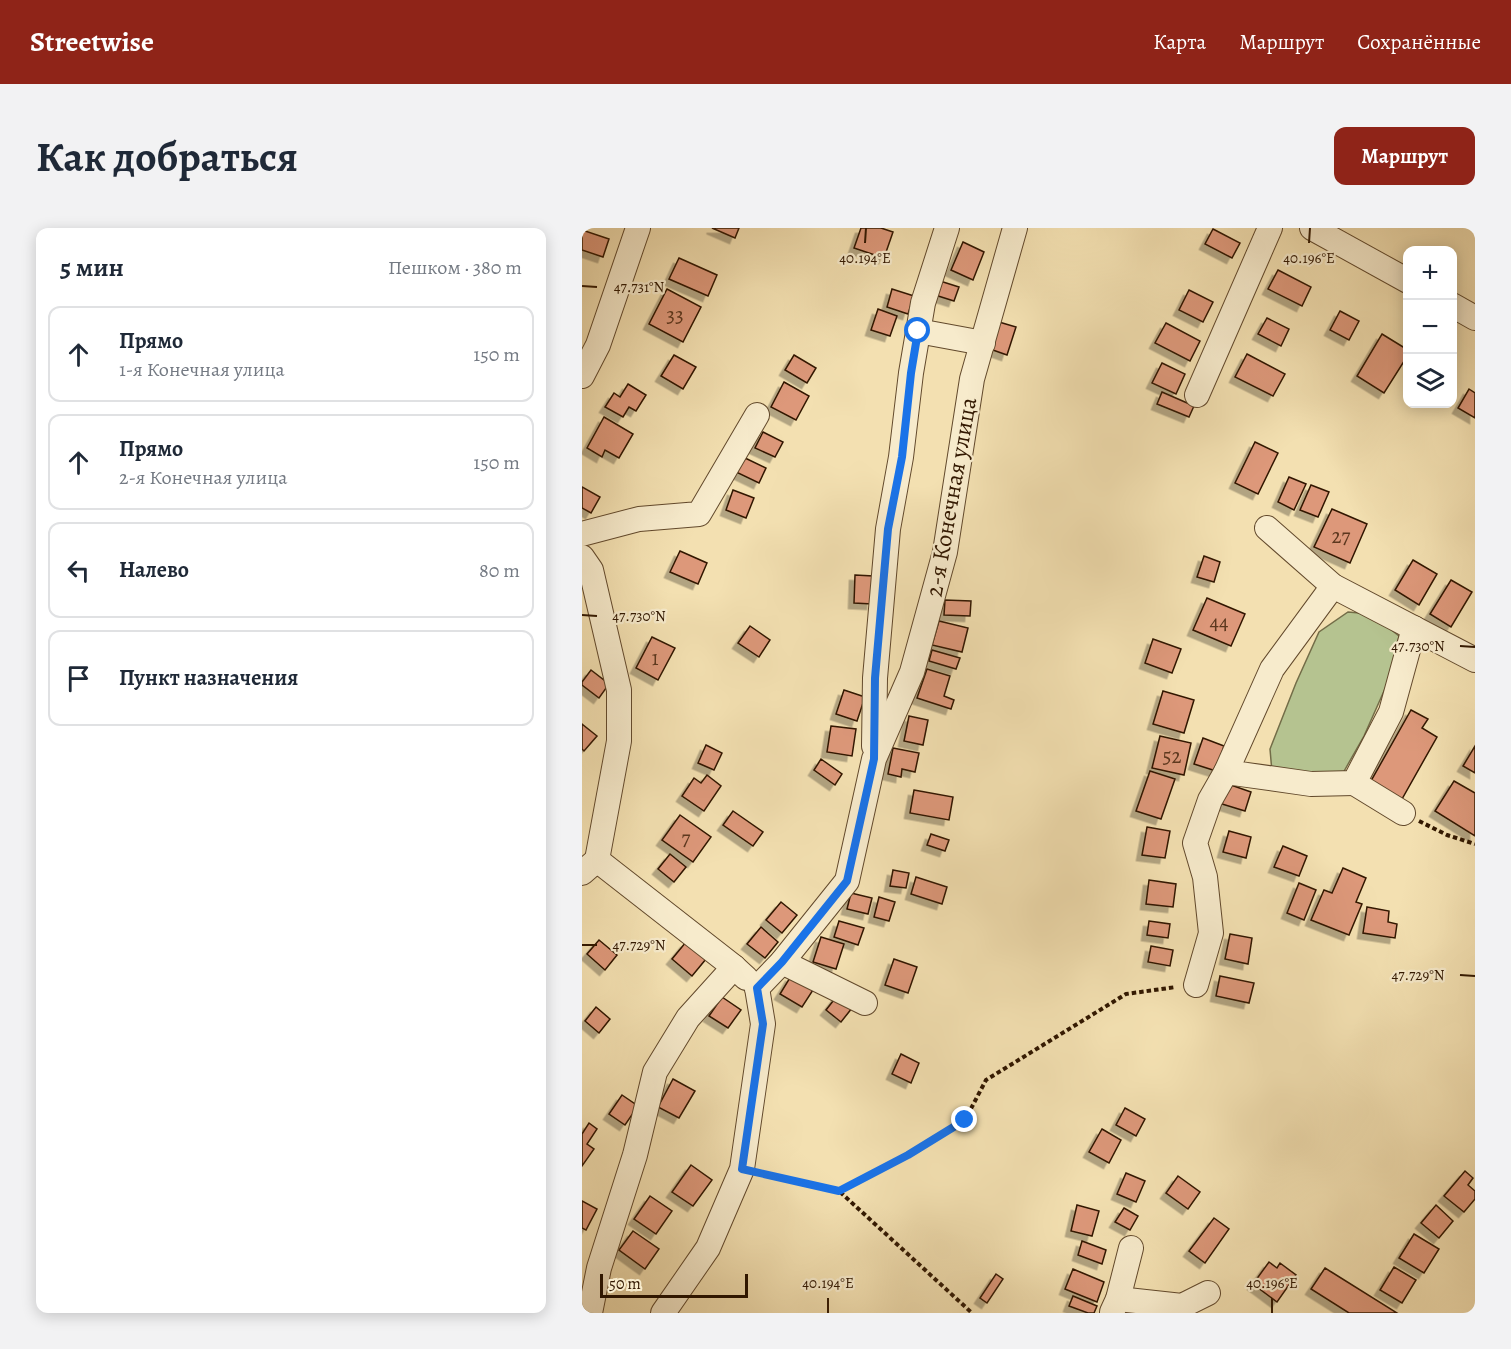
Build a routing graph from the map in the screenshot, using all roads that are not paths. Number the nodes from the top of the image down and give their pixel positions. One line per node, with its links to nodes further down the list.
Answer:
1 (638, 228): 10 (street)
2 (947, 228): 9 (street)
3 (1015, 228): 11 (street, 2-я Конечная улица)
4 (1270, 228): 13 (street)
5 (1312, 228): 6 (street)
6 (1403, 278)
7 (1457, 308): 8 (street)
8 (1475, 318)
9 (918, 331): 11 (street); 21 (street)
10 (590, 342): 12 (street)
11 (982, 343): 21 (street, 2-я Конечная улица)
12 (582, 376)
13 (1197, 395)
14 (757, 415): 16 (street)
15 (1267, 528): 18 (street)
16 (582, 534)
17 (582, 557): 25 (street)
18 (1333, 586): 19 (street); 22 (street)
19 (1414, 628): 20 (street); 23 (street)
20 (1475, 660)
21 (874, 759): 26 (street, 2-я Конечная улица)
22 (1226, 772): 23 (street); 28 (street)
23 (1354, 783): 24 (street)
24 (1403, 813)
25 (589, 866): 27 (street)
26 (782, 962): 29 (street, 2-я Конечная улица); 30 (street)
27 (734, 967): 29 (street); 34 (street)
28 (1196, 985)
29 (757, 988): 35 (street)
30 (865, 1002)
31 (1131, 1248): 33 (street)
32 (1208, 1293): 33 (street)
33 (1115, 1306)
34 (590, 1313)
35 (663, 1313)

